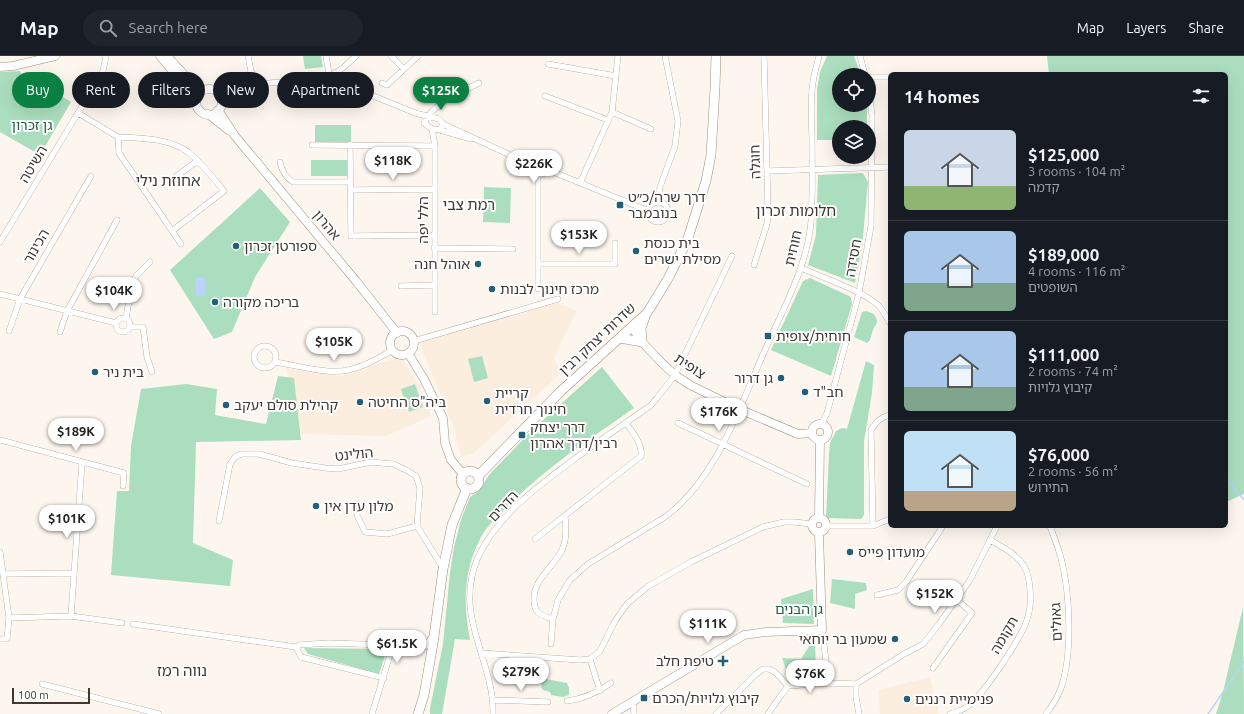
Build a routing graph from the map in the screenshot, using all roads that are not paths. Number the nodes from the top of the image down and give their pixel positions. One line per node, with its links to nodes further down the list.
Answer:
1 (55, 56): 17 (street)
2 (106, 56): 37 (street, השיטה)
3 (160, 56): 21 (street)
4 (167, 56): 22 (street)
5 (248, 56): 20 (street)
6 (326, 56): 23 (street)
7 (356, 56): 24 (street)
8 (391, 56): 19 (street)
9 (418, 56): 19 (street)
10 (618, 56): 25 (street)
11 (664, 56): 67 (street)
12 (716, 56): 91 (main road, שדרות יצחק רבין)
13 (764, 56): 59 (street, חוגלה)
14 (820, 56): 58 (street, חוחית)
15 (860, 56): 18 (street)
16 (548, 64): 25 (street)
17 (0, 67)
18 (863, 68)
19 (404, 69): 28 (street)
20 (251, 71)
21 (175, 72)
22 (179, 72)
23 (329, 72)
24 (336, 72)
25 (616, 76): 35 (street)
26 (876, 77): 27 (street)
27 (888, 77)
28 (382, 83)
29 (479, 83): 32 (street)
30 (545, 96): 41 (street)
31 (374, 97): 39 (street)
32 (436, 107): 39 (street); 40 (street)
33 (197, 108): 38 (street)
34 (218, 110): 38 (street); 46 (street, אהרון)
35 (612, 112): 41 (street); 44 (street)
36 (872, 112): 55 (street, חסידה)
37 (78, 113): 47 (street); 72 (street, השיטה)
38 (208, 114): 46 (street, אהרון)
39 (427, 116): 40 (street); 43 (street, הלל יפה)
40 (436, 118): 42 (street)
41 (608, 120): 64 (street)
42 (443, 124): 45 (street); 48 (street)
43 (432, 129): 45 (street); 51 (street, הלל יפה)
44 (651, 129)
45 (440, 130): 48 (street)
46 (235, 136): 99 (street, אהרון)
47 (118, 138): 52 (street); 70 (street)
48 (482, 142): 54 (street)
49 (312, 145): 50 (street)
50 (350, 145): 51 (street); 63 (street)
51 (435, 146): 65 (street, הלל יפה)
52 (197, 161): 62 (street); 70 (street)
53 (280, 162): 63 (street)
54 (532, 165): 57 (street); 61 (street)
55 (872, 167): 56 (street); 58 (street); 85 (street, חסידה)
56 (888, 167)
57 (546, 169): 61 (street); 64 (street)
58 (812, 169): 59 (street); 81 (street, חוחית)
59 (767, 171): 80 (street, חוגלה)
60 (90, 176): 87 (street, הכינור)
61 (538, 176): 79 (street)
62 (170, 181)
63 (351, 182): 66 (street)
64 (580, 183): 68 (street)
65 (434, 189): 66 (street); 71 (street, הלל יפה)
66 (351, 190): 71 (street)
67 (658, 202): 68 (street); 68 (street)
68 (649, 211)
69 (117, 220): 89 (street)
70 (172, 231): 74 (street)
71 (434, 235): 75 (street, הלל יפה)
72 (0, 242)
73 (615, 243): 79 (street)
74 (181, 244)
75 (434, 248): 76 (street); 82 (street, הלל יפה)
76 (513, 249)
77 (732, 256): 107 (street, הדרים)
78 (150, 262): 92 (street)
79 (539, 264): 84 (street)
80 (754, 265)
81 (801, 268): 85 (street); 108 (street, חוחית)
82 (435, 285): 83 (street); 90 (street, הלל יפה)
83 (401, 286)
84 (538, 289)
85 (859, 293): 93 (street); 112 (street, חסידה)
86 (0, 294): 87 (street)
87 (20, 299): 89 (street); 97 (street, הכינור)
88 (558, 299): 101 (street)
89 (67, 311): 94 (street); 98 (street)
90 (435, 312)
91 (647, 313): 96 (main road, שדרות יצחק רבין); 102 (main road)
92 (126, 318): 94 (street); 95 (street)
93 (888, 320)
94 (116, 323): 95 (street)
95 (130, 327): 106 (street)
96 (632, 327): 100 (main road, שדרות יצחק רבין); 102 (street, צופית)
97 (9, 331)
98 (60, 332)
99 (397, 333): 101 (street); 103 (street)
100 (620, 338): 102 (main road); 119 (main road, שדרות יצחק רבין)
101 (414, 341): 104 (street)
102 (642, 342): 107 (street, צופית)
103 (393, 350): 104 (street); 105 (street)
104 (408, 353): 118 (street)
105 (274, 362): 105 (street)
106 (152, 372)
107 (675, 375): 108 (street, צופית); 110 (street, הדרים)
108 (739, 409): 113 (street, צופית); 116 (street, חוחית)
109 (888, 416): 131 (street)
110 (626, 423): 124 (street); 156 (street, הדרים)
111 (678, 423): 116 (street)
112 (822, 423): 113 (street); 115 (street)
113 (812, 433): 115 (street)
114 (0, 440): 117 (street)
115 (820, 440): 125 (street)
116 (722, 445): 120 (street); 146 (street, חוחית)
117 (82, 463): 121 (street); 140 (street)
118 (463, 474): 119 (main road); 122 (main road)
119 (478, 476): 122 (main road)
120 (807, 484)
121 (123, 486)
122 (467, 488): 139 (main road)
123 (357, 505): 129 (street)
124 (565, 516): 136 (street); 146 (street)
125 (819, 518): 128 (street); 130 (street)
126 (888, 520): 131 (street)
127 (219, 521): 129 (street, הולינט)
128 (812, 524): 135 (street); 158 (street)
129 (417, 526): 139 (street)
130 (826, 526): 131 (street); 135 (street)
131 (873, 526)
132 (942, 528): 142 (street)
133 (996, 528): 137 (street)
134 (1051, 528): 183 (street, גאולים)
135 (819, 533): 149 (street)
136 (535, 539)
137 (990, 540): 143 (street); 182 (street, תקומה)
138 (0, 552): 141 (street)
139 (443, 569): 150 (main road)
140 (74, 573): 141 (street); 144 (street)
141 (4, 574): 145 (street)
142 (877, 595)
143 (956, 599): 159 (street); 164 (street)
144 (71, 616): 145 (street); 147 (street)
145 (9, 618): 151 (street)
146 (553, 619): 152 (street, חוחית)
147 (122, 623)
148 (133, 624): 155 (street)
149 (822, 630): 162 (street); 171 (street)
150 (434, 637): 154 (main road); 157 (main road)
151 (0, 639)
152 (551, 644)
153 (393, 645): 154 (street); 155 (street); 160 (street)
154 (420, 646): 157 (main road)
155 (296, 647): 160 (street)
156 (481, 653): 158 (street); 168 (street, הדרים)
157 (431, 656): 167 (main road)
158 (590, 659): 166 (street)
159 (933, 668)
160 (384, 678): 173 (street)
161 (611, 683): 166 (street)
162 (829, 683): 164 (street); 165 (street)
163 (42, 684): 172 (street)
164 (856, 684): 181 (street)
165 (788, 686): 179 (street); 180 (street)
166 (600, 691): 169 (street)
167 (424, 695): 174 (main road); 175 (main road)
168 (493, 700): 170 (street); 176 (street, הדרים)
169 (567, 701)
170 (548, 702)
171 (633, 702): 177 (street); 178 (street)
172 (159, 714)
173 (372, 714)
174 (418, 714)
175 (424, 714)
176 (493, 714)
177 (612, 714)
178 (634, 714)
179 (716, 714)
180 (768, 714)
181 (859, 714)
182 (950, 714)
183 (1046, 714)

